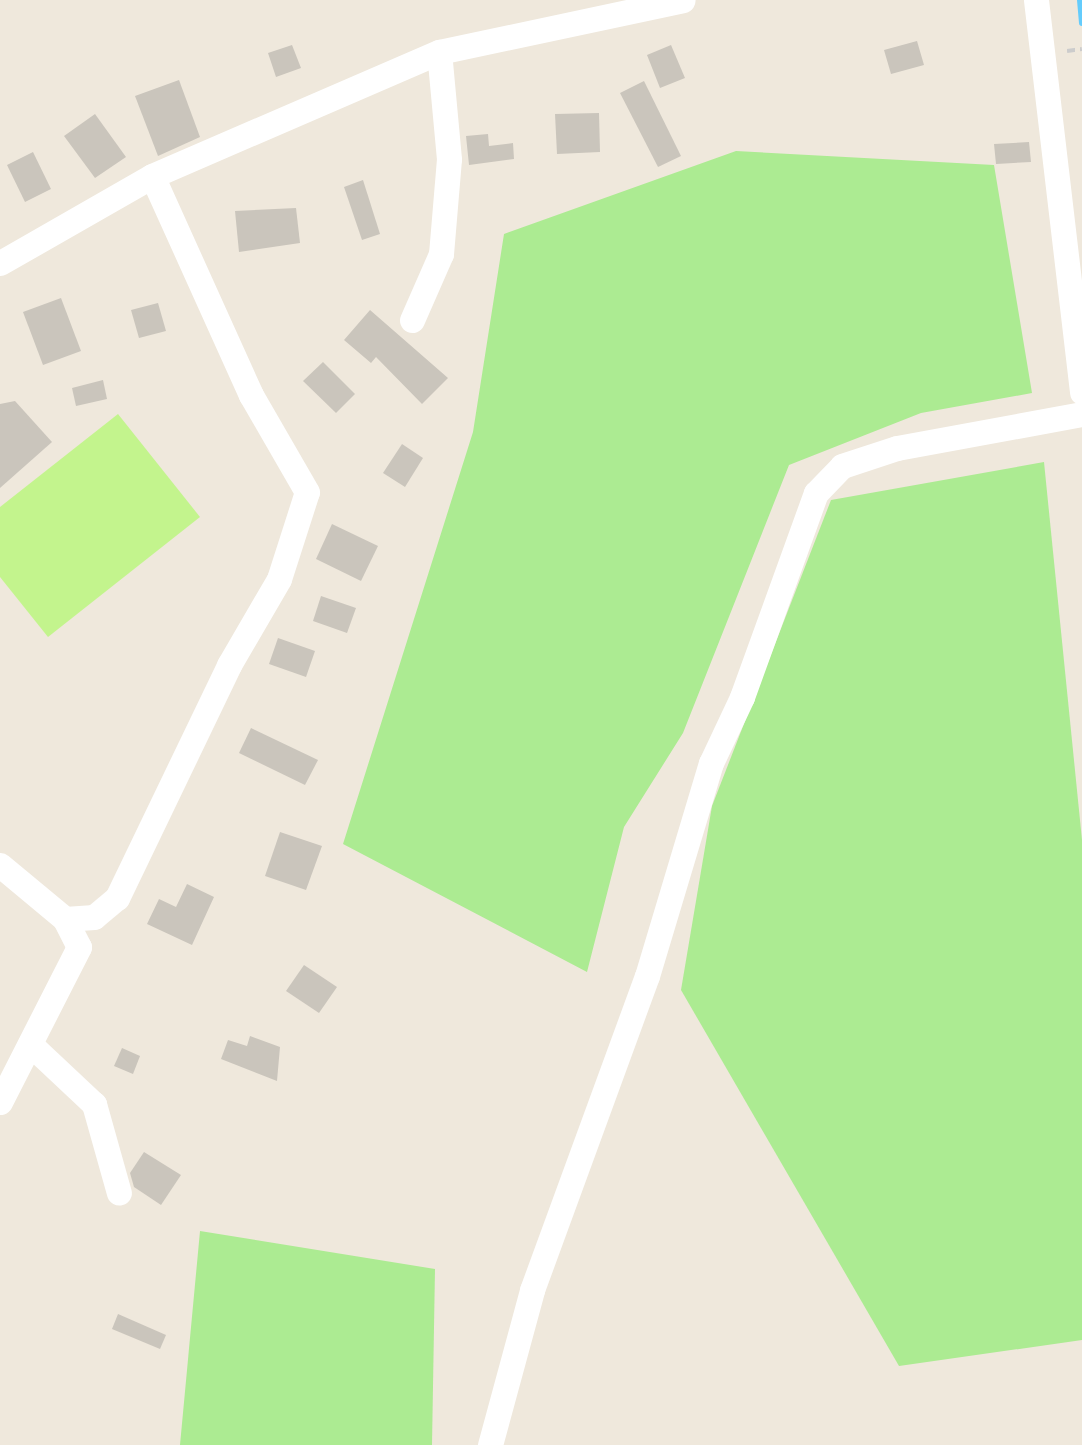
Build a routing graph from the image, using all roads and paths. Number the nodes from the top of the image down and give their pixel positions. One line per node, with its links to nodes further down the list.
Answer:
1 (683, 0): 3 (street)
2 (1036, 0): 7 (street)
3 (439, 52): 4 (street); 6 (street)
4 (152, 176): 5 (street); 10 (street)
5 (0, 263)
6 (412, 320)
7 (1082, 392)
8 (1082, 414): 14 (street)
9 (0, 866): 10 (street)
10 (65, 919): 11 (street)
11 (30, 1044): 12 (street); 13 (street)
12 (0, 1102)
13 (119, 1193)
14 (490, 1445)

